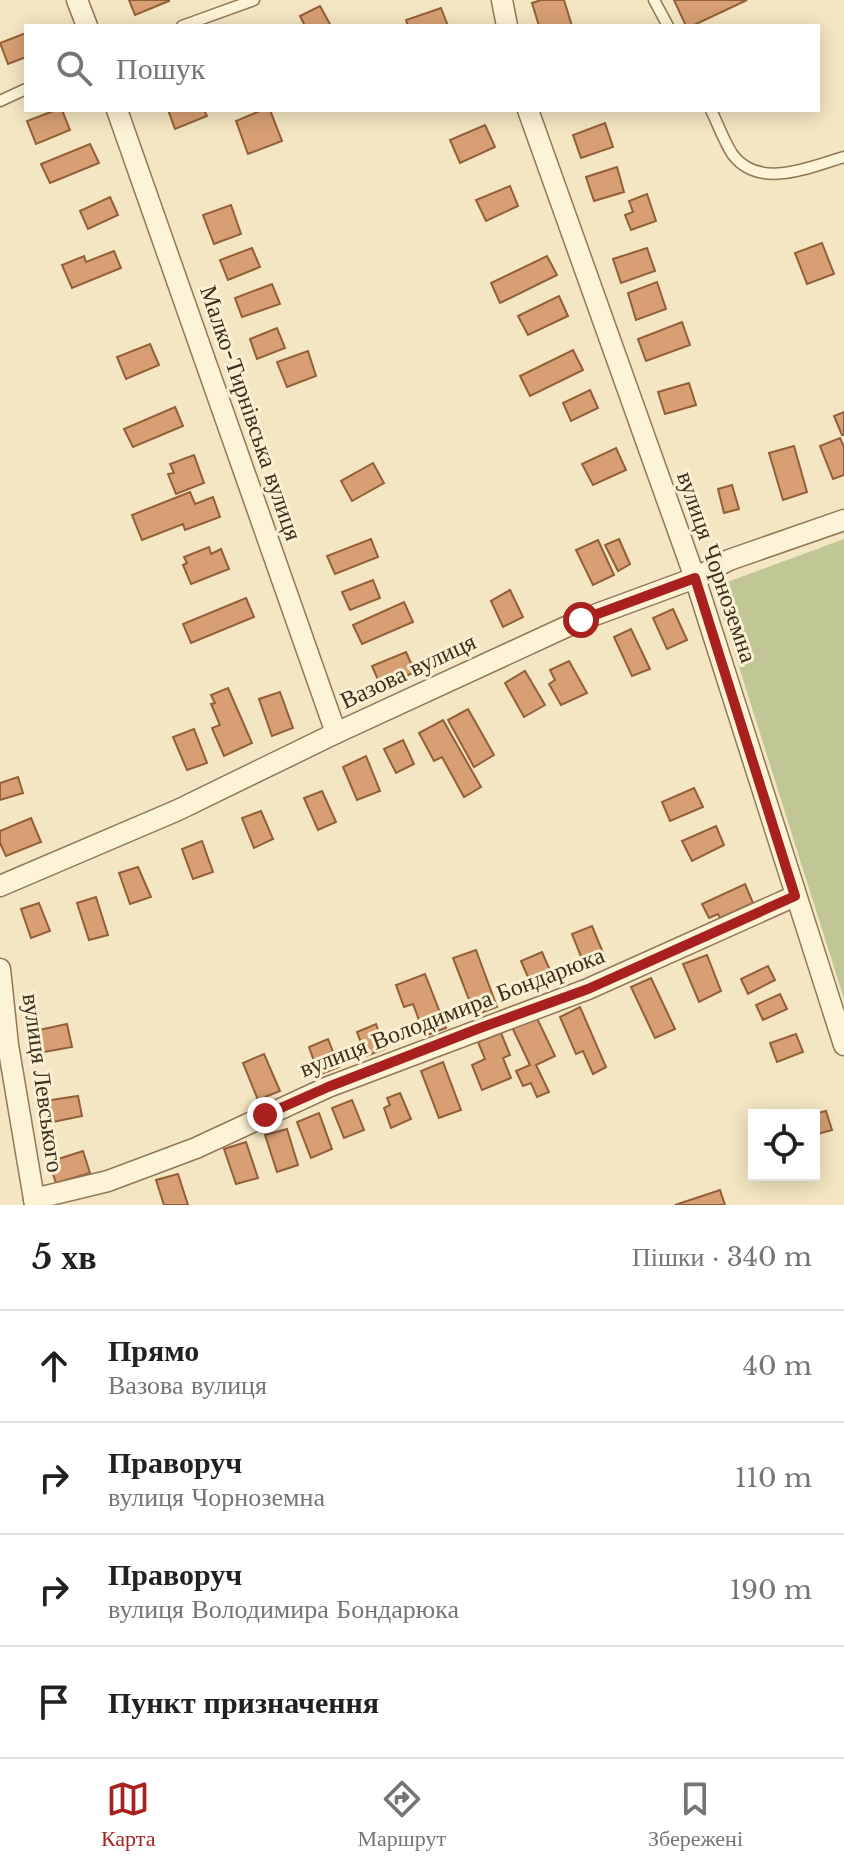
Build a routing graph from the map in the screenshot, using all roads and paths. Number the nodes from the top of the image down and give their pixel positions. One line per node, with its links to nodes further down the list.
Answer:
1 (77, 0): 5 (street)
2 (254, 0): 6 (lane)
3 (502, 0): 7 (street)
4 (654, 0): 8 (lane)
5 (86, 24)
6 (188, 24)
7 (507, 24)
8 (667, 24)
9 (24, 90): 10 (lane)
10 (0, 101)
11 (118, 112): 17 (street, Малко-Тирнівська вулиця)
12 (529, 112): 16 (street, вулиця Чорноземна)
13 (712, 112): 14 (lane)
14 (844, 157)
15 (844, 520): 16 (street, Вазова вулиця)
16 (695, 578): 17 (street, Вазова вулиця); 19 (street, вулиця Чорноземна)
17 (336, 733): 18 (street, Вазова вулиця)
18 (0, 886)
19 (795, 896): 21 (street, вулиця Чорноземна); 22 (street, вулиця Володимира Бондарюка)
20 (0, 969): 22 (street, вулиця Левського)
21 (844, 1045)
22 (34, 1202)

